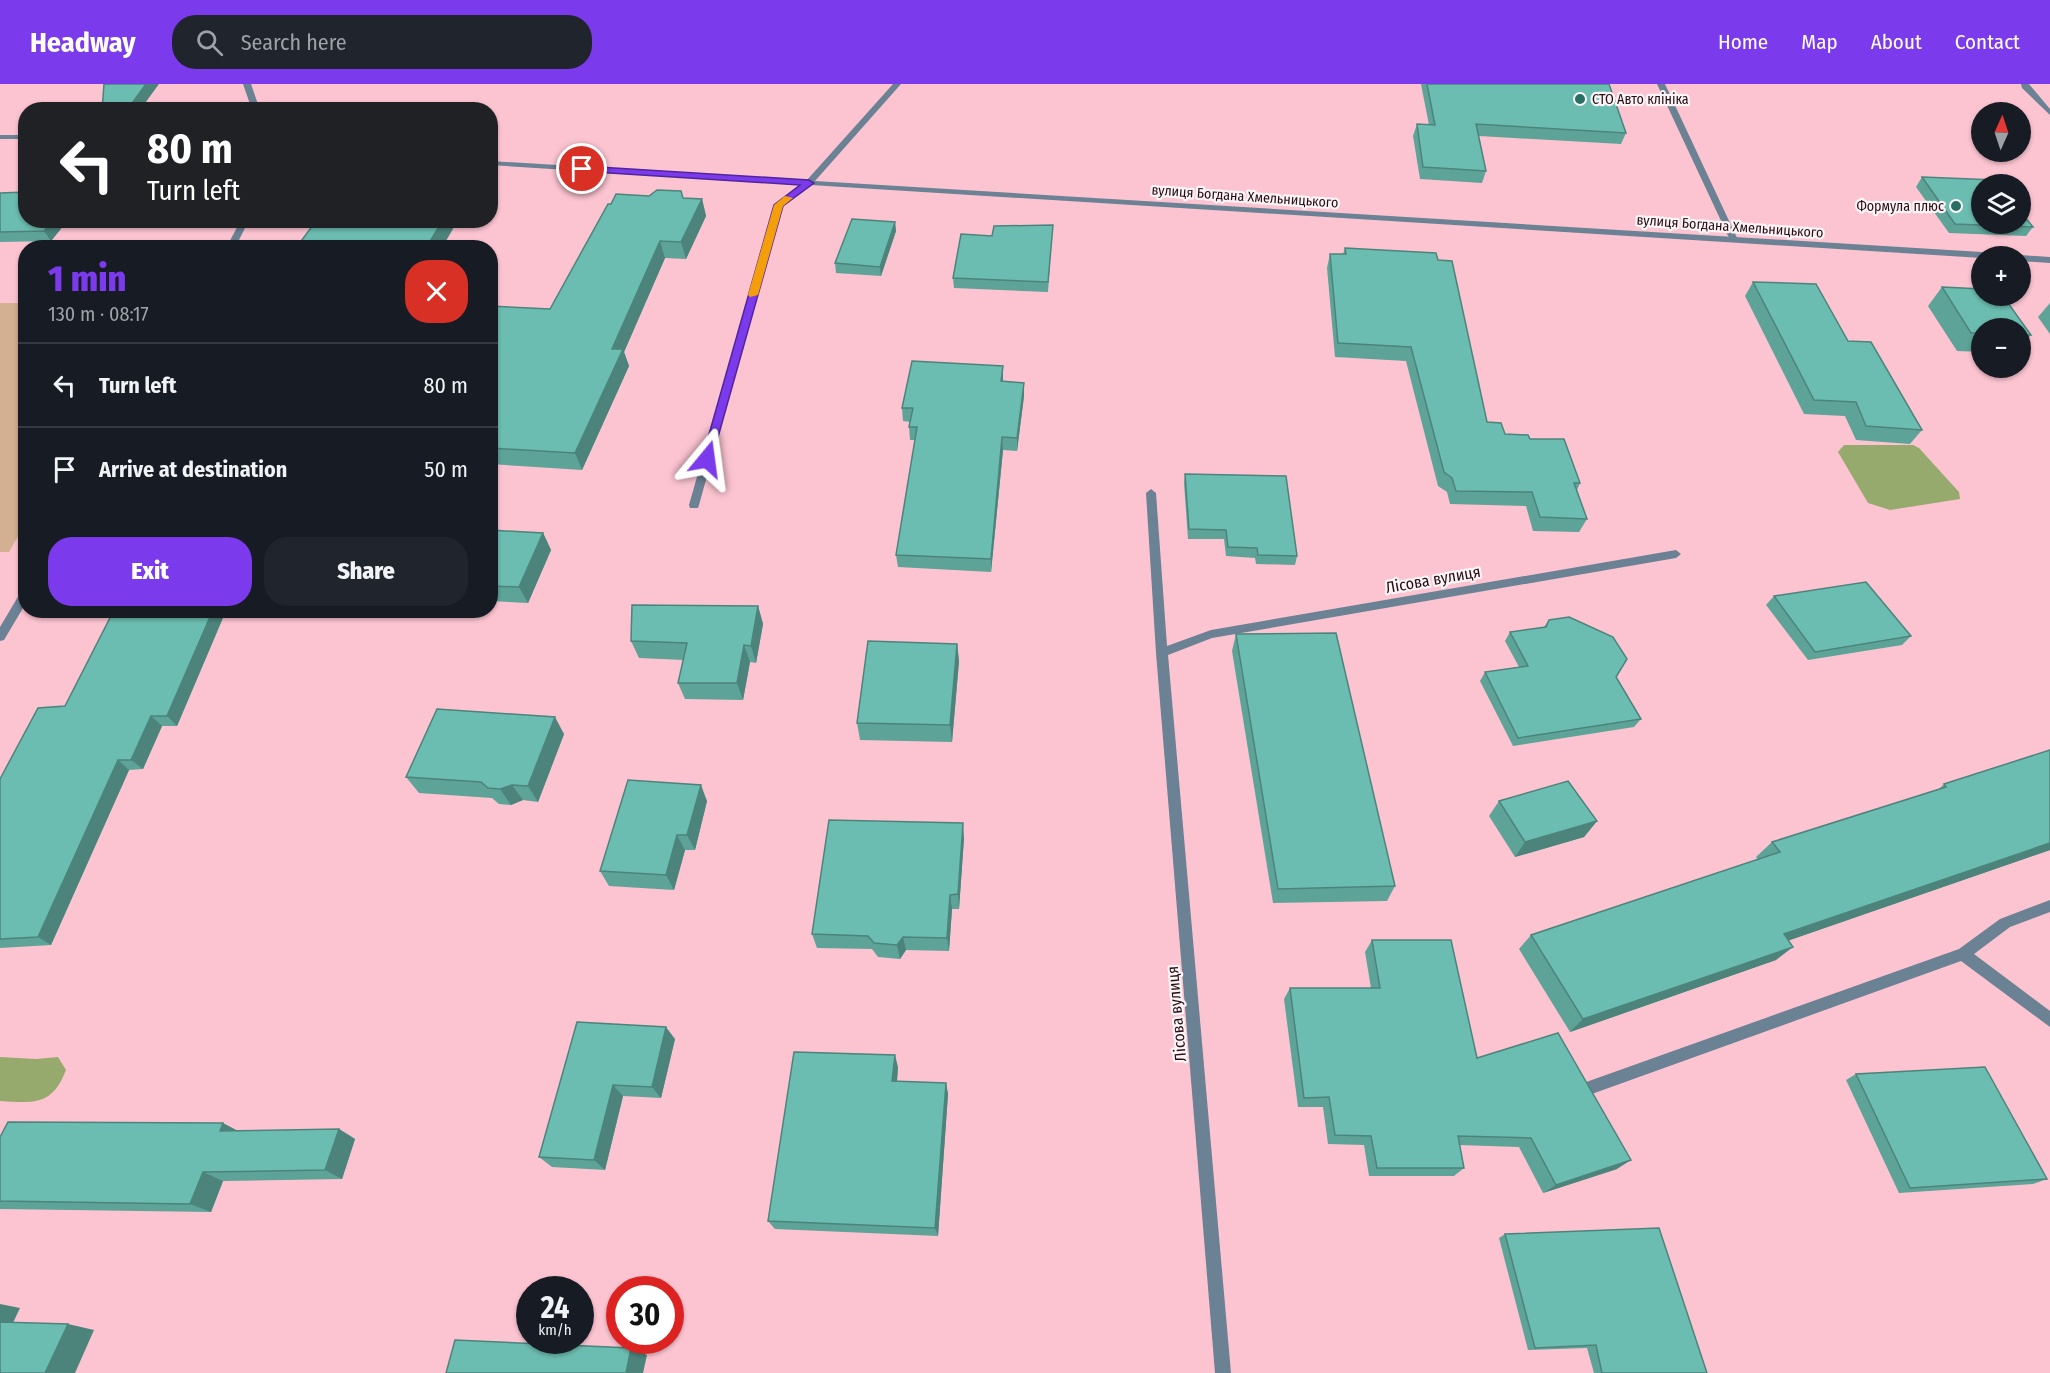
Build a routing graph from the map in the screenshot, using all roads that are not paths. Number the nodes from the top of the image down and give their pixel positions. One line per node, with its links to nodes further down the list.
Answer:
1 (247, 84): 5 (street)
2 (897, 84): 10 (street)
3 (1661, 84): 11 (street)
4 (2025, 84): 6 (street)
5 (253, 102)
6 (2050, 113)
7 (18, 137): 8 (street)
8 (0, 138)
9 (498, 164): 10 (street, вулиця Богдана Хмельницького)
10 (809, 183): 11 (street, вулиця Богдана Хмельницького); 16 (street)
11 (1734, 240): 12 (street, вулиця Богдана Хмельницького)
12 (1971, 254)
13 (2031, 259): 14 (street)
14 (2050, 260)
15 (1151, 493): 20 (street, Лісова вулиця)
16 (694, 505)
17 (1676, 554): 20 (street, Лісова вулиця)
18 (18, 607): 19 (street)
19 (0, 637)
20 (1162, 653): 25 (street, Лісова вулиця)
21 (2050, 906): 22 (street)
22 (1963, 954): 23 (street); 24 (street)
23 (2050, 1020)
24 (1589, 1088)
25 (1223, 1373)

